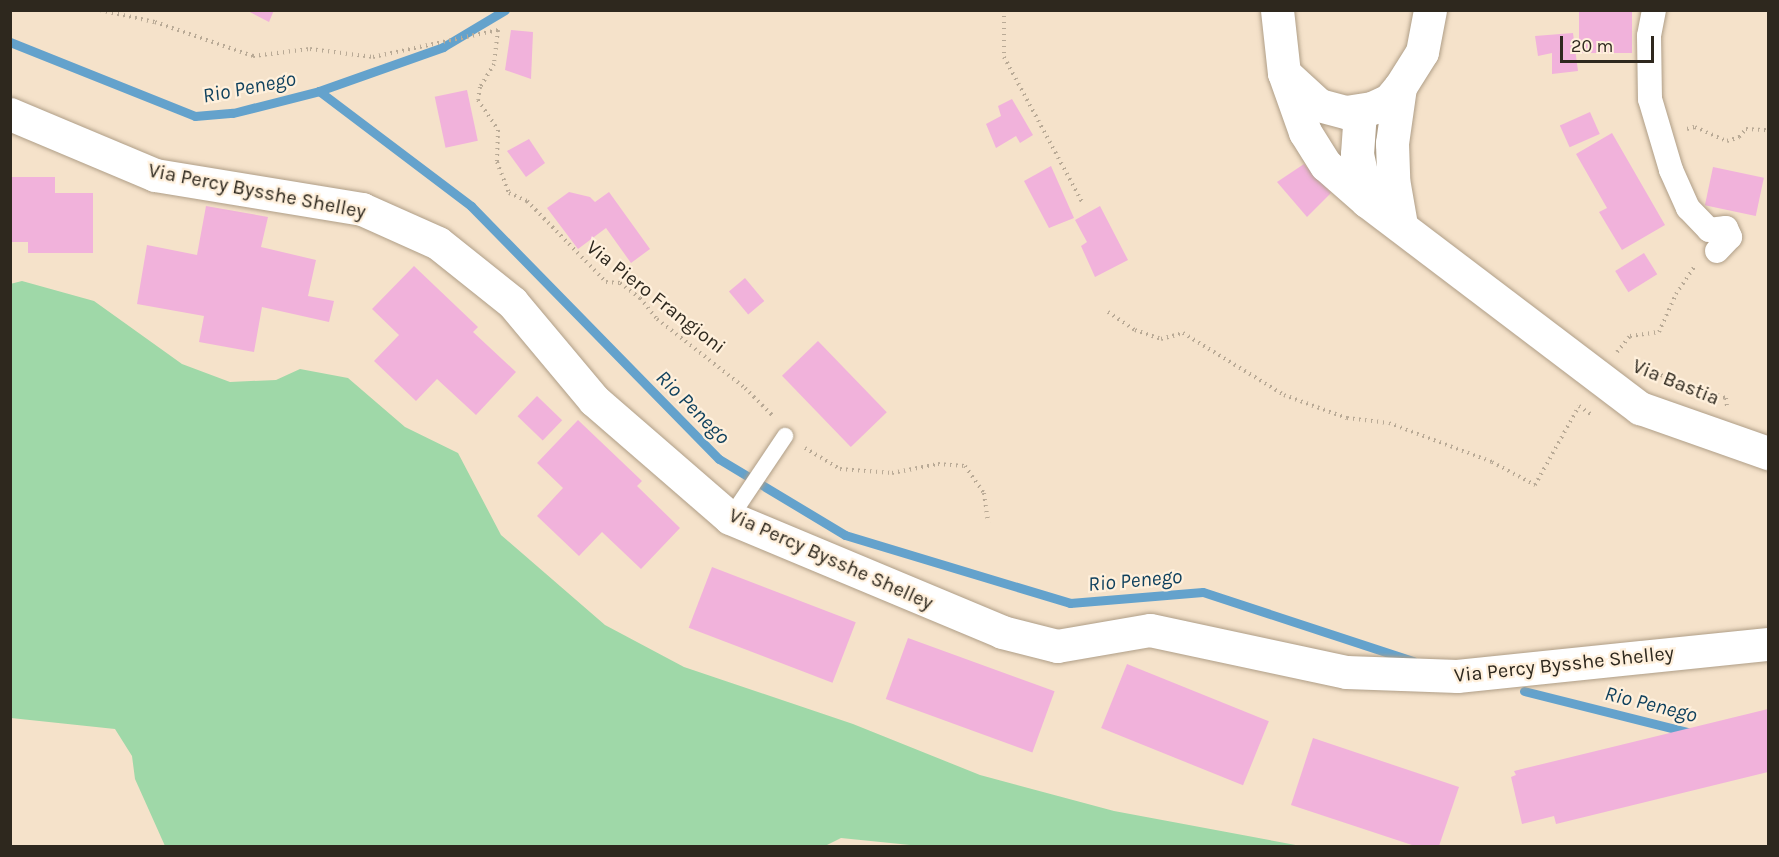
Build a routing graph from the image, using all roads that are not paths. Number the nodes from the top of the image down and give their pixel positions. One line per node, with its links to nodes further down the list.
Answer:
1 (1277, 10): 4 (street)
2 (1430, 10): 5 (street)
3 (1654, 10): 10 (street)
4 (1284, 73): 6 (street); 8 (street)
5 (1400, 87): 6 (street); 9 (street)
6 (1360, 111): 8 (street)
7 (10, 114): 13 (street, Via Percy Bysshe Shelley)
8 (1367, 201): 9 (street)
9 (1401, 225): 12 (street)
10 (1717, 251)
11 (785, 435): 13 (lane)
12 (1768, 453)
13 (738, 507): 14 (street, Via Percy Bysshe Shelley)
14 (1768, 644)

